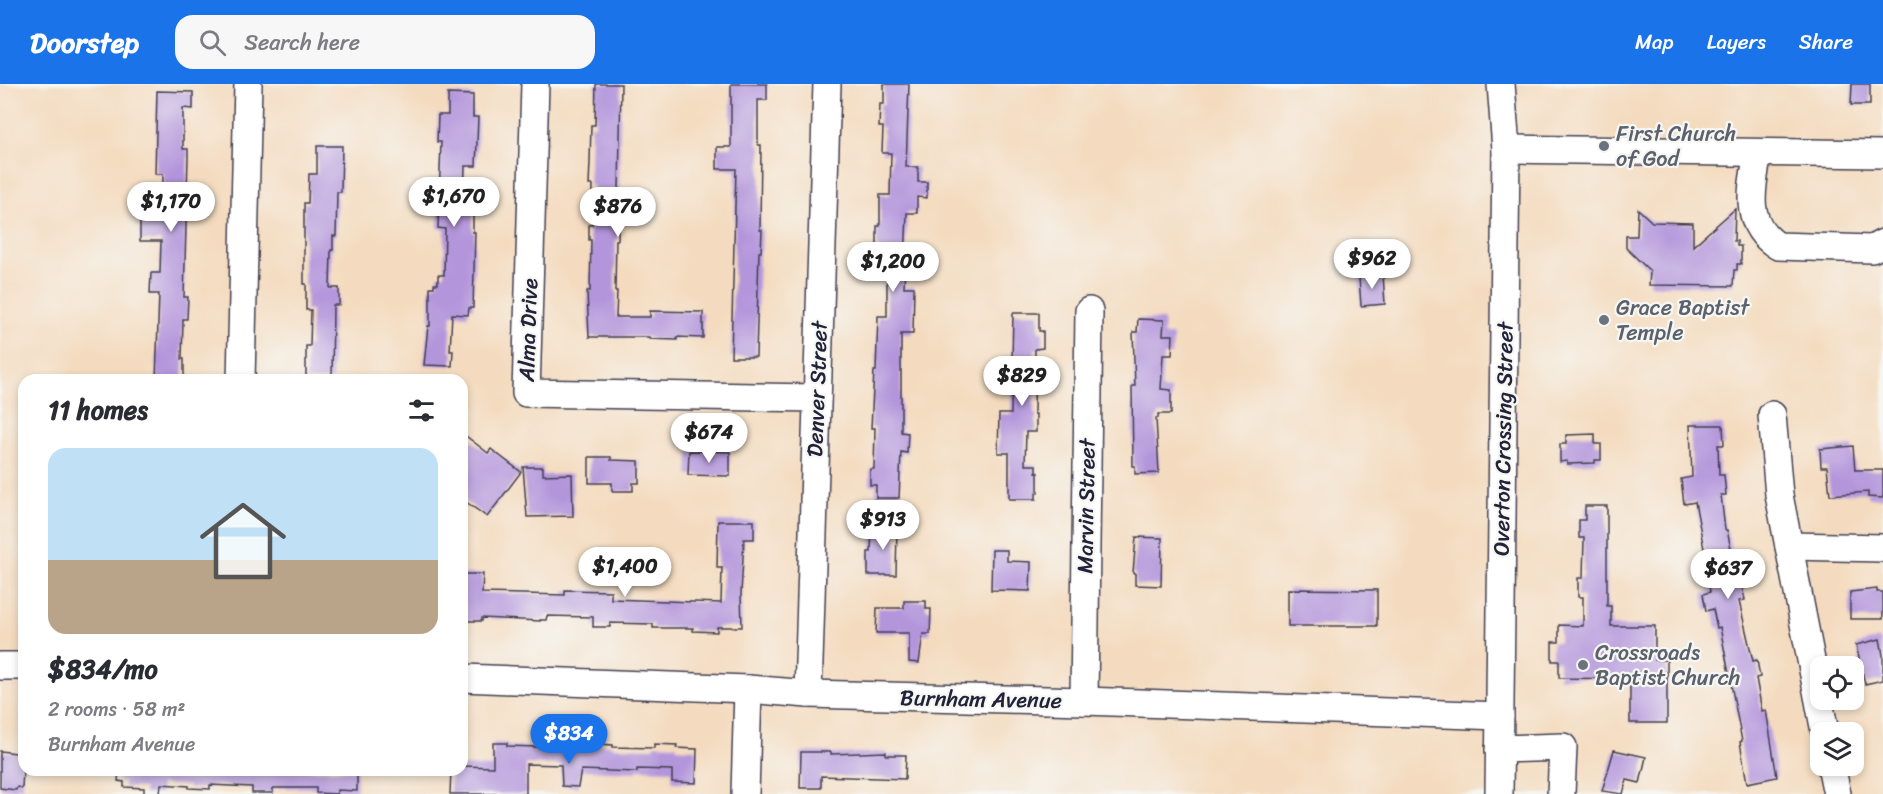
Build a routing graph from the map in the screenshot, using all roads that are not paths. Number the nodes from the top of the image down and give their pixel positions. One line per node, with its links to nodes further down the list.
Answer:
1 (248, 84): 10 (street)
2 (535, 84): 11 (street, Alma Drive)
3 (827, 84): 11 (street, Denver Street)
4 (1501, 84): 5 (street, Overton Crossing Street)
5 (1506, 149): 6 (street); 21 (street, Overton Crossing Street)
6 (1758, 153): 7 (street); 8 (street)
7 (1883, 154)
8 (1883, 243)
9 (1089, 310): 20 (street, Marvin Street)
10 (241, 374)
11 (817, 398): 19 (street, Denver Street)
12 (1772, 415): 13 (street)
13 (1789, 546): 14 (street); 22 (street)
14 (1883, 548)
15 (0, 666): 16 (street)
16 (18, 666)
17 (468, 678): 18 (street, Burnham Avenue)
18 (748, 689): 19 (street, Burnham Avenue); 25 (street)
19 (808, 694): 20 (street, Burnham Avenue)
20 (1084, 701): 21 (street, Burnham Avenue)
21 (1500, 716): 23 (street, Overton Crossing Street)
22 (1823, 722)
23 (1500, 749): 26 (street, Overton Crossing Street); 27 (street)
24 (1833, 776): 28 (street)
25 (746, 794)
26 (1499, 794)
27 (1561, 794)
28 (1837, 794)

